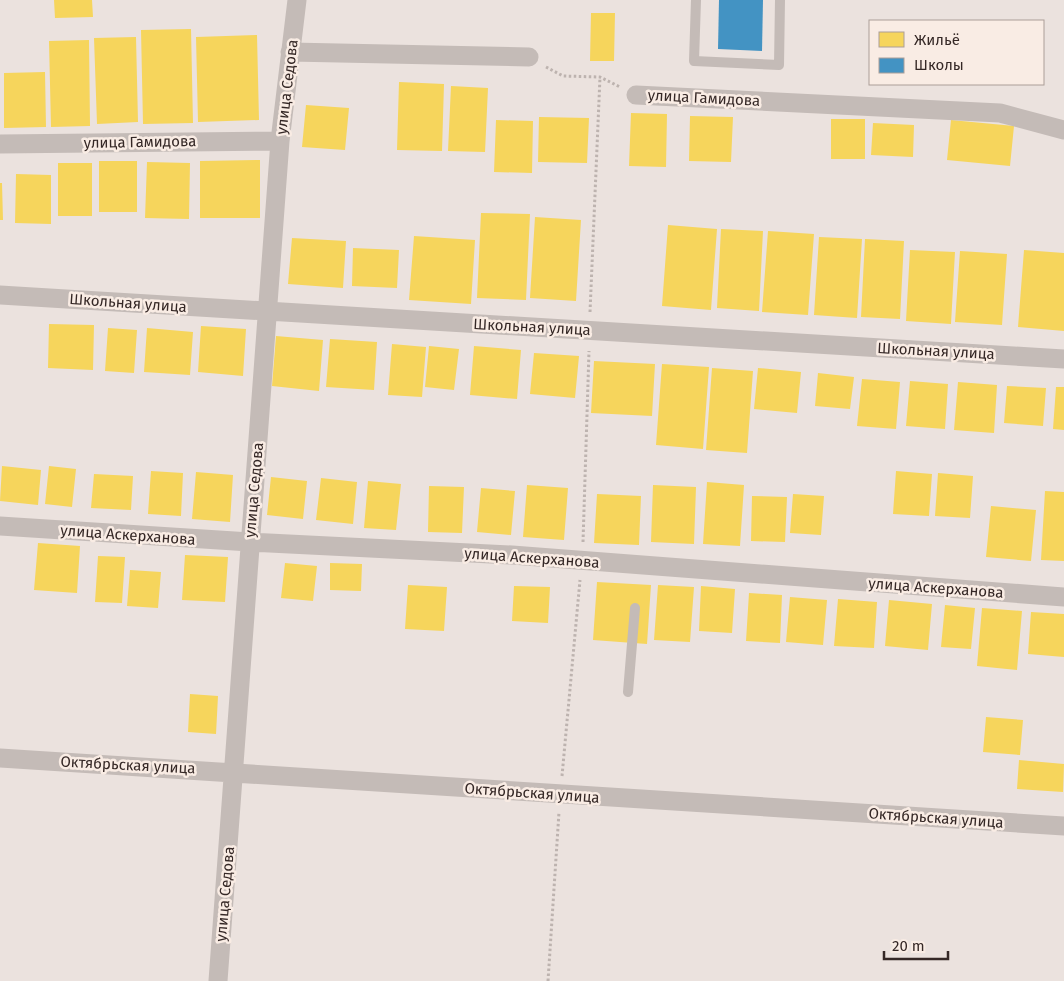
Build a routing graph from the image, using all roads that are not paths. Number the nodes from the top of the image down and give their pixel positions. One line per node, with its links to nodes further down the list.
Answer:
1 (297, 0): 4 (street, улица Седова)
2 (696, 0): 3 (lane)
3 (780, 0)
4 (290, 52): 5 (street); 8 (street, улица Седова)
5 (529, 57)
6 (636, 95): 7 (street, улица Гамидова)
7 (1064, 130)
8 (280, 141): 9 (street, улица Гамидова); 11 (street, улица Седова)
9 (0, 144)
10 (0, 295): 11 (street, Школьная улица)
11 (268, 311): 12 (street, Школьная улица); 14 (street, улица Седова)
12 (1064, 359)
13 (0, 526): 14 (street, улица Аскерханова)
14 (250, 542): 15 (street, улица Аскерханова); 19 (street, улица Седова)
15 (1064, 598)
16 (635, 608): 17 (lane)
17 (628, 692)
18 (0, 758): 19 (street, Октябрьская улица)
19 (234, 772): 20 (street, Октябрьская улица); 21 (street, улица Седова)
20 (1064, 826)
21 (218, 981)

